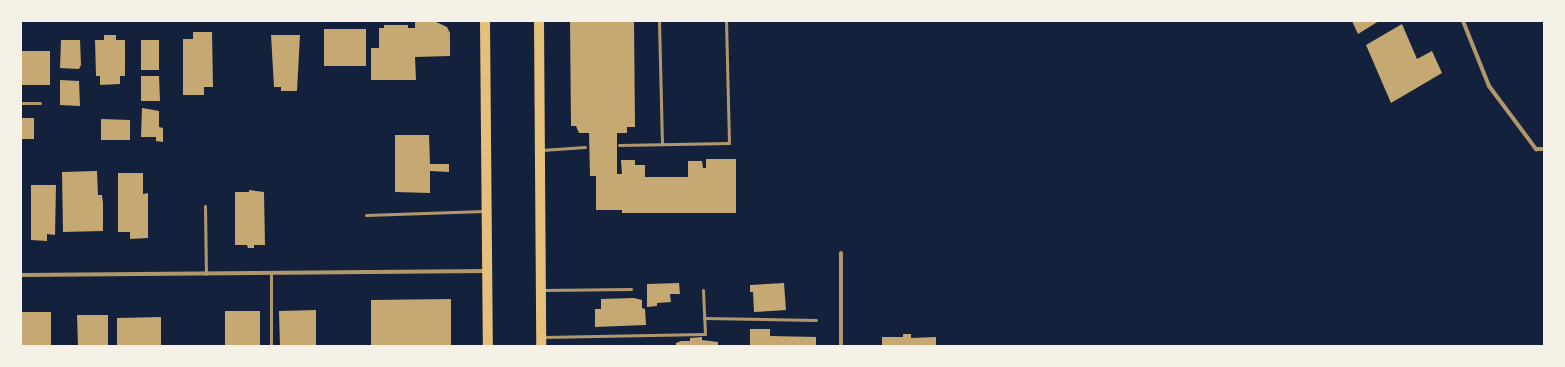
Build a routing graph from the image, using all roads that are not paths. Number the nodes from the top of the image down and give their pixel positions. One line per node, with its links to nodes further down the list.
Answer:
1 (485, 21): 14 (main road)
2 (539, 21): 12 (main road)
3 (659, 21): 8 (lane)
4 (726, 21): 8 (lane)
5 (1463, 21): 11 (street)
6 (21, 103): 7 (lane)
7 (40, 103)
8 (662, 143): 9 (lane)
9 (619, 146)
10 (586, 147): 12 (lane)
11 (1544, 149)
12 (538, 150): 22 (main road)
13 (205, 206): 18 (lane)
14 (487, 211): 15 (lane); 17 (main road)
15 (366, 215)
16 (841, 253): 29 (street)
17 (487, 271): 19 (street); 28 (main road)
18 (206, 274): 19 (street); 20 (street)
19 (271, 274): 27 (lane)
20 (21, 275)
21 (631, 289): 22 (lane)
22 (542, 290): 26 (main road)
23 (703, 290): 24 (lane)
24 (704, 318): 25 (lane); 26 (lane)
25 (816, 320)
26 (541, 342)
27 (272, 346)
28 (488, 346)
29 (841, 346)

